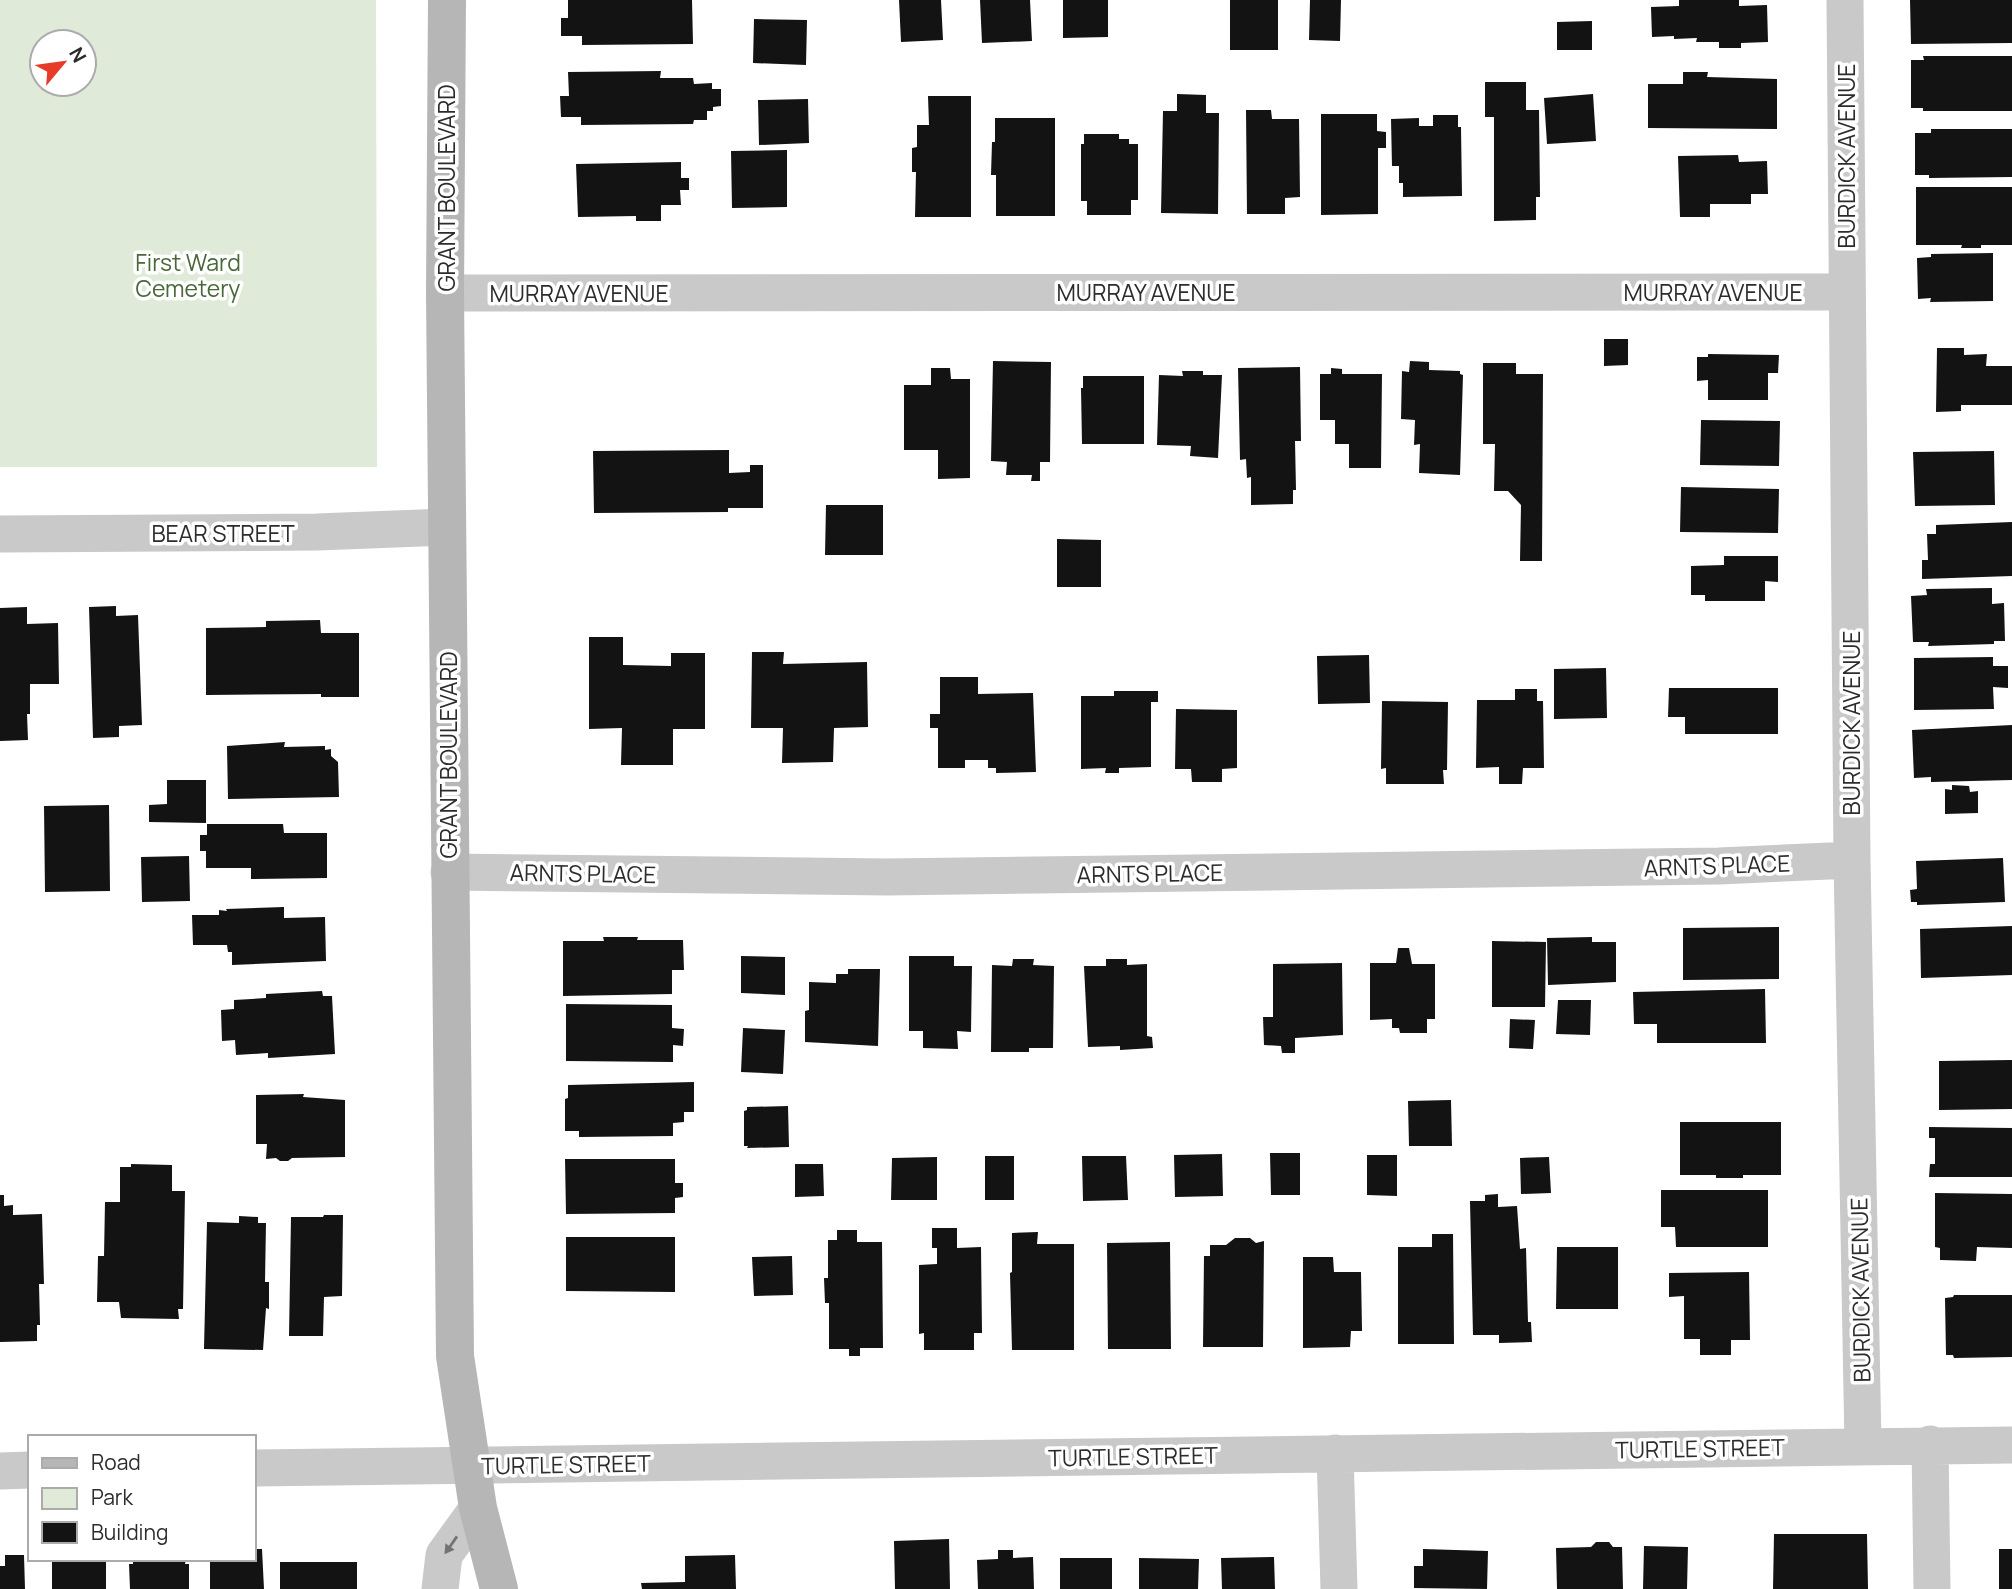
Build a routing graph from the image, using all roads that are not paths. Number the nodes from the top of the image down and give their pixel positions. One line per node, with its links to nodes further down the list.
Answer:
1 (447, 0): 4 (street, GRANT BOULEVARD)
2 (1845, 0): 3 (street, BURDICK AVENUE)
3 (1847, 292): 4 (street, MURRAY AVENUE); 7 (street, BURDICK AVENUE)
4 (445, 293): 5 (street, GRANT BOULEVARD)
5 (447, 527): 6 (street, BEAR STREET); 8 (street, GRANT BOULEVARD)
6 (0, 534)
7 (1852, 860): 8 (street, ARNTS PLACE); 11 (street, BURDICK AVENUE)
8 (449, 872): 13 (street, GRANT BOULEVARD)
9 (1930, 1444): 10 (street, TURTLE STREET); 11 (street, TURTLE STREET); 21 (street)
10 (2012, 1445)
11 (1863, 1446): 12 (street, TURTLE STREET)
12 (1335, 1453): 13 (street, TURTLE STREET); 20 (street)
13 (471, 1466): 14 (street, TURTLE STREET); 17 (street, GRANT BOULEVARD)
14 (256, 1468)
15 (28, 1470): 16 (street)
16 (0, 1471)
17 (478, 1508): 18 (street, one-way to 18); 19 (street, GRANT BOULEVARD)
18 (440, 1589)
19 (499, 1589)
20 (1339, 1589)
21 (1933, 1589)

